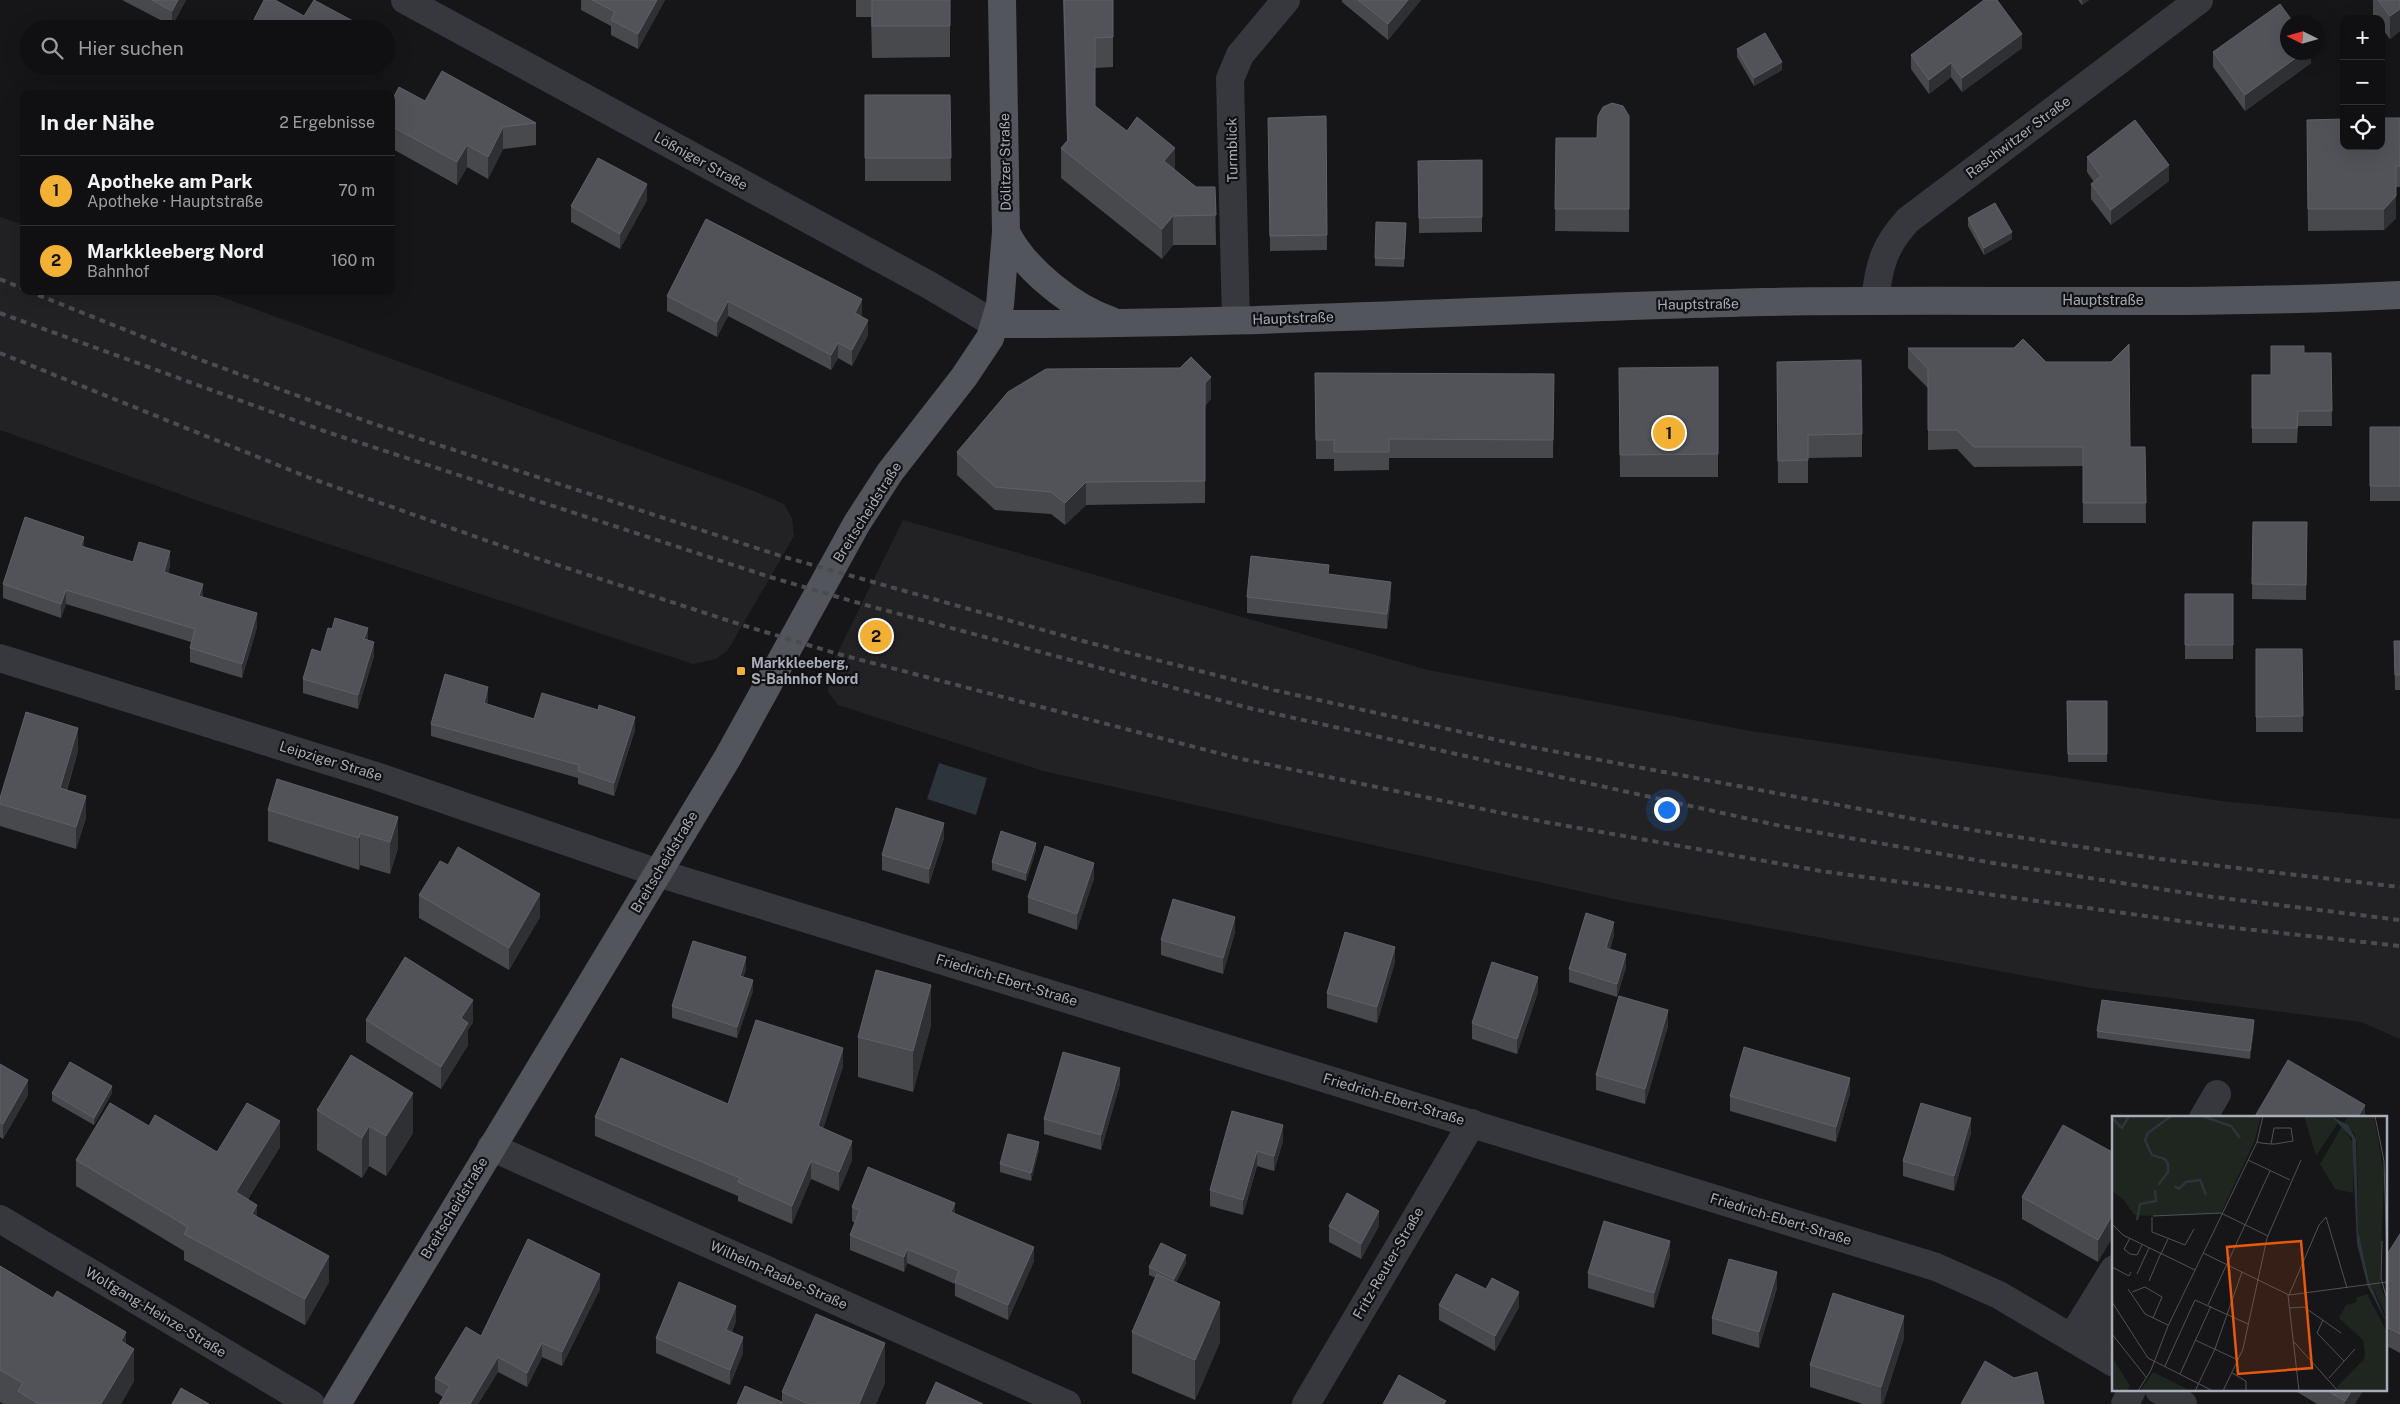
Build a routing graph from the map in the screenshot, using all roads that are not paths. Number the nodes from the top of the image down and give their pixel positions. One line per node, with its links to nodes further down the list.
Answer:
1 (405, 0): 9 (street, Lößniger Straße)
2 (1002, 0): 5 (main road, Dölitzer Straße)
3 (1286, 0): 8 (street, Turmblick)
4 (2199, 0): 7 (street, Raschwitzer Straße)
5 (1006, 232): 9 (main road, Dölitzer Straße); 10 (main road)
6 (2400, 295): 7 (main road, Hauptstraße)
7 (1875, 300): 8 (main road, Hauptstraße)
8 (1236, 320): 10 (main road, Hauptstraße)
9 (995, 324): 10 (main road, Hauptstraße); 12 (main road, Breitscheidstraße)
10 (1122, 325)
11 (0, 658): 12 (street, Leipziger Straße)
12 (658, 873): 15 (street, Friedrich-Ebert-Straße); 16 (main road, Breitscheidstraße)
13 (2217, 1094): 14 (street)
14 (2204, 1116)
15 (1472, 1124): 20 (street, Friedrich-Ebert-Straße); 26 (street, Fritz-Reuter-Straße)
16 (491, 1147): 24 (main road, Breitscheidstraße); 25 (street, Wilhelm-Raabe-Straße)
17 (0, 1219): 23 (street, Wolfgang-Heinze-Straße)
18 (2112, 1276): 20 (street)
19 (2112, 1316): 20 (street)
20 (2092, 1350)
21 (2131, 1392): 27 (street)
22 (2163, 1392): 28 (street)
23 (312, 1404)
24 (337, 1404)
25 (1067, 1404)
26 (1306, 1404)
27 (2125, 1404)
28 (2183, 1404)

